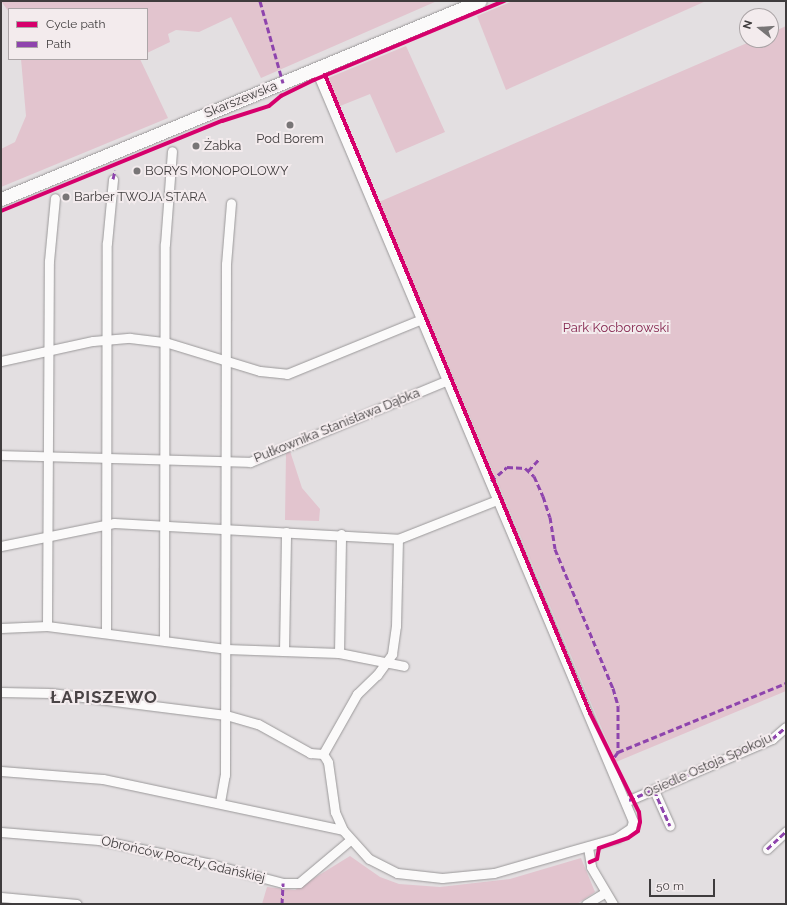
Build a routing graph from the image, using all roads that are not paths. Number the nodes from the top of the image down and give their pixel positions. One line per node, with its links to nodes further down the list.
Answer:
1 (480, 1): 2 (main road, Skarszewska)
2 (316, 70): 6 (main road, Skarszewska); 8 (street)
3 (172, 151): 10 (street)
4 (113, 178): 9 (street)
5 (55, 198): 11 (street)
6 (1, 199)
7 (231, 203): 13 (street)
8 (422, 319): 13 (street); 14 (street)
9 (107, 340): 10 (street); 11 (street); 17 (street)
10 (165, 342): 13 (street); 18 (street)
11 (49, 351): 12 (street); 16 (street)
12 (1, 361)
13 (226, 361): 19 (street)
14 (448, 380): 19 (street, Pułkownika Stanisława Dąbka); 20 (street)
15 (1, 455): 16 (street, Pułkownika Stanisława Dąbka)
16 (49, 456): 17 (street, Pułkownika Stanisława Dąbka); 26 (street)
17 (106, 457): 18 (street, Pułkownika Stanisława Dąbka); 21 (street)
18 (165, 460): 19 (street, Pułkownika Stanisława Dąbka); 22 (street)
19 (225, 462): 23 (street)
20 (497, 500): 27 (street); 44 (street)
21 (106, 524): 22 (street); 26 (street); 31 (street)
22 (165, 526): 23 (street); 32 (street)
23 (226, 530): 24 (street); 33 (street)
24 (286, 532): 25 (street); 34 (street)
25 (341, 534): 27 (street); 35 (street)
26 (48, 537): 28 (street); 29 (street)
27 (398, 538): 36 (street)
28 (1, 546)
29 (47, 626): 30 (street); 31 (street)
30 (1, 628)
31 (106, 633): 32 (street)
32 (164, 640): 33 (street)
33 (226, 649): 34 (street); 39 (street)
34 (284, 651): 35 (street)
35 (339, 654): 36 (street)
36 (387, 663): 37 (street); 41 (street)
37 (404, 666)
38 (1, 692): 39 (street)
39 (226, 715): 41 (street); 45 (street)
40 (786, 727): 43 (street, Osiedle Ostoja Spokoju)
41 (323, 754): 47 (street)
42 (1, 771): 45 (street)
43 (654, 790): 44 (street, Osiedle Ostoja Spokoju); 46 (street)
44 (627, 801): 51 (street)
45 (220, 802): 47 (street)
46 (670, 826)
47 (343, 830): 50 (street)
48 (786, 831): 52 (street)
49 (1, 832): 50 (street, Obrońców Poczty Gdańskiej)
50 (350, 840): 51 (street)
51 (588, 847): 53 (street)
52 (767, 849)
53 (604, 893): 56 (street); 57 (street)
54 (1, 897): 55 (street)
55 (71, 904)
56 (586, 904)
57 (613, 904)

